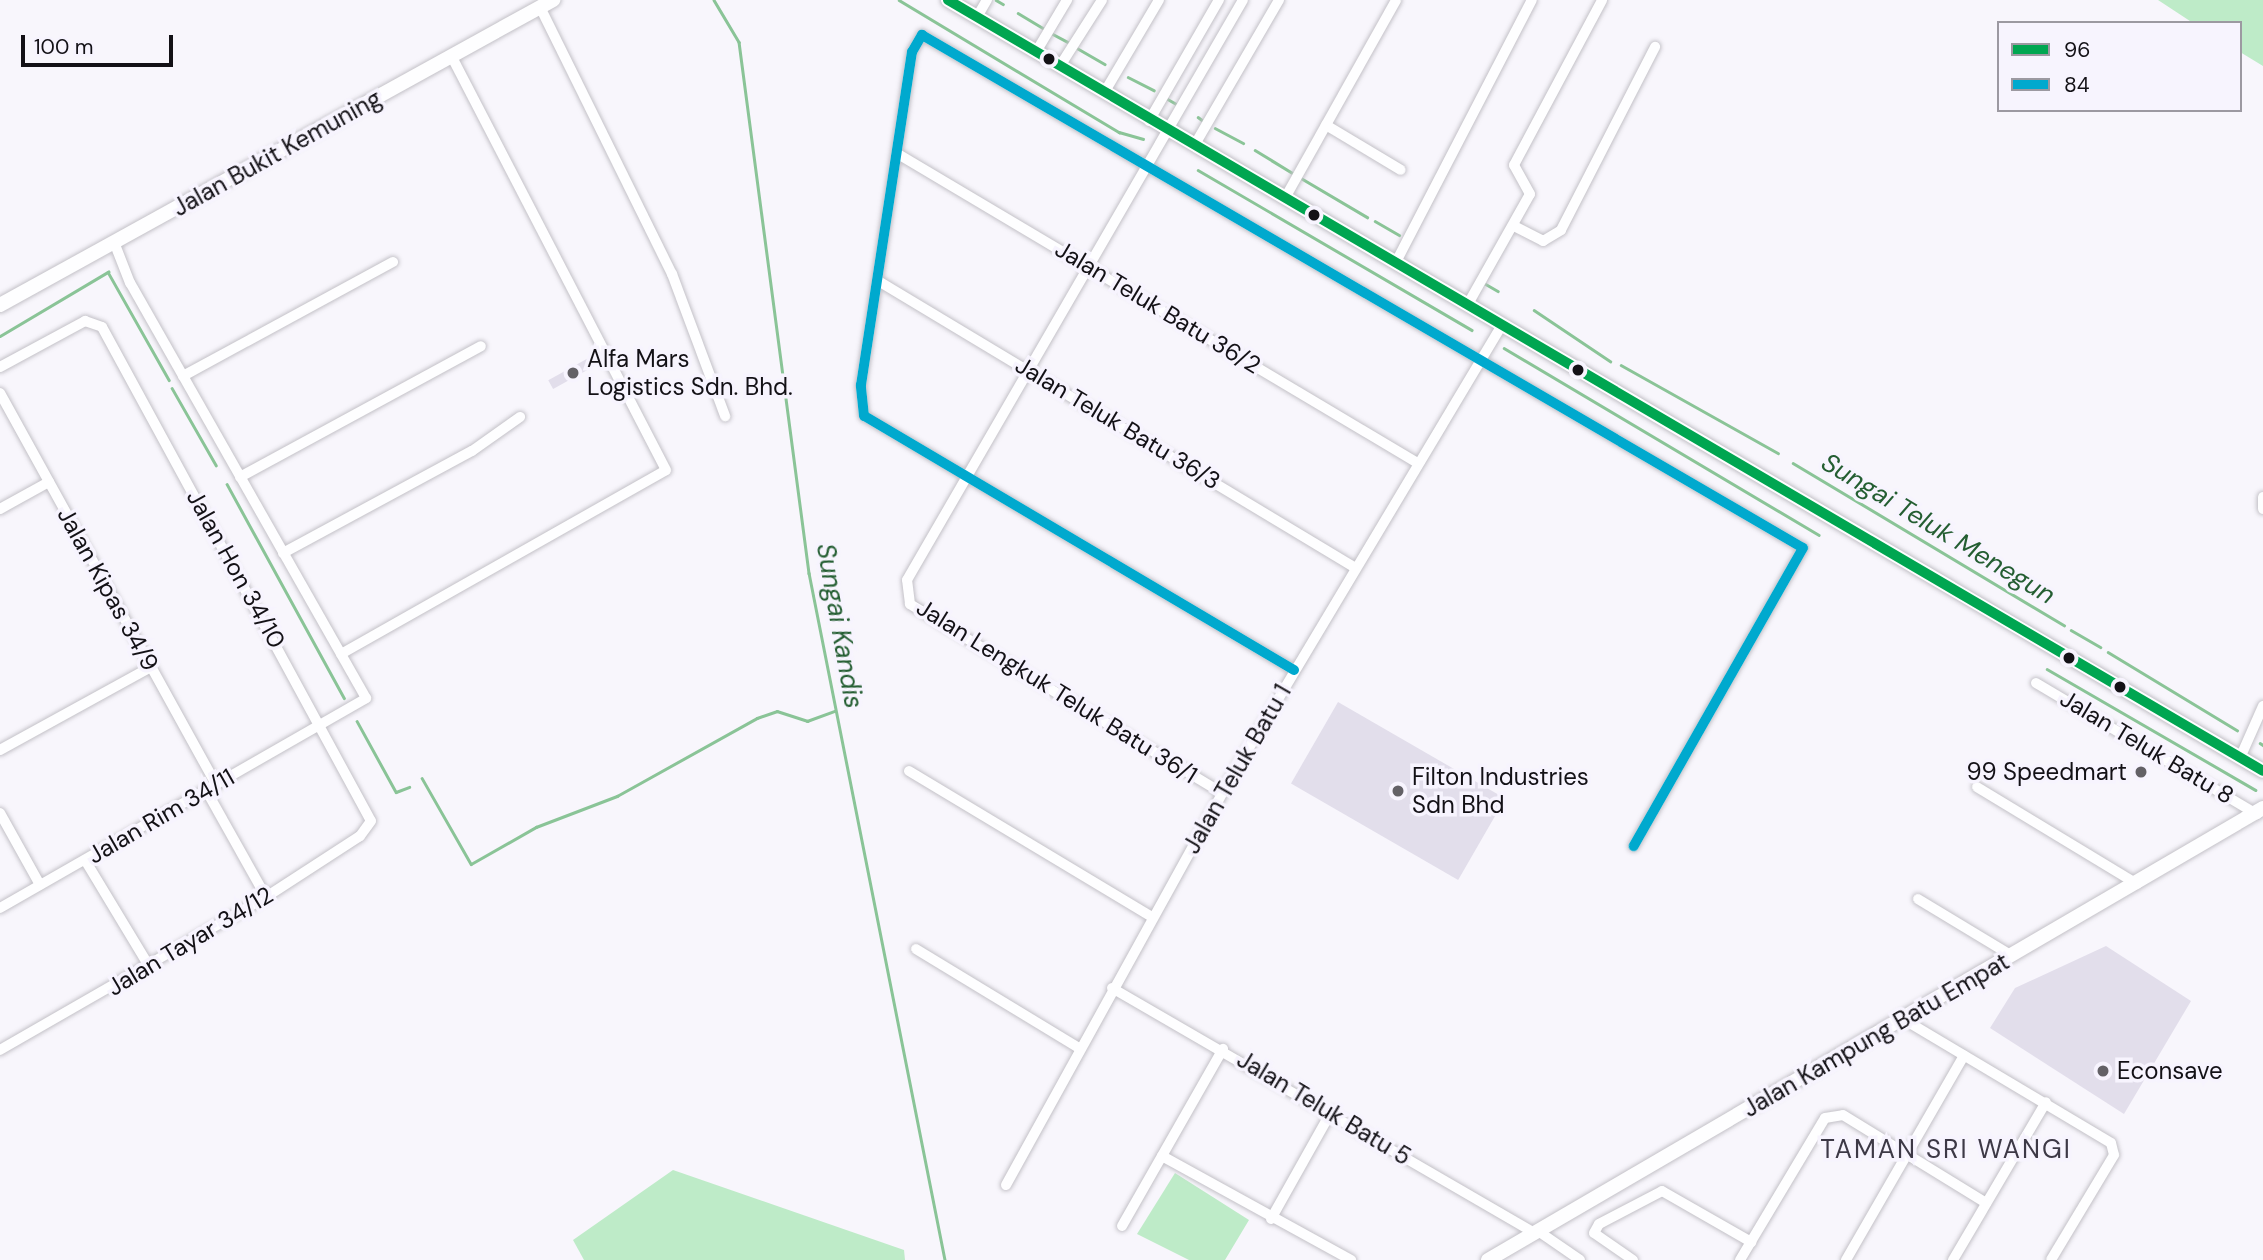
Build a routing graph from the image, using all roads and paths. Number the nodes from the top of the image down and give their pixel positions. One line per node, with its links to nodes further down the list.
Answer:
1 (553, 0): 13 (main road, Jalan Bukit Kemuning)
2 (948, 0): 14 (main road)
3 (987, 0): 14 (street)
4 (1067, 0): 16 (street)
5 (1102, 0): 18 (street)
6 (1159, 0): 19 (street)
7 (1219, 0): 20 (street)
8 (1243, 0): 22 (street)
9 (1279, 0): 23 (street)
10 (1396, 0): 21 (street)
11 (1532, 0): 30 (street)
12 (1602, 0): 28 (street)
13 (540, 7): 17 (main road, Jalan Bukit Kemuning); 43 (street)
14 (977, 17): 16 (main road)
15 (1655, 47): 28 (street)
16 (1036, 51): 18 (main road)
17 (451, 56): 29 (main road, Jalan Bukit Kemuning); 54 (street)
18 (1060, 66): 19 (main road)
19 (1104, 93): 20 (main road)
20 (1149, 121): 22 (main road)
21 (1326, 125): 26 (street); 27 (street)
22 (1169, 132): 23 (main road); 25 (street)
23 (1194, 146): 27 (main road)
24 (898, 154): 25 (street); 32 (street, Jalan Teluk Batu 36/2); 33 (street)
25 (1148, 168): 32 (street); 38 (street)
26 (1401, 170)
27 (1285, 198): 30 (main road)
28 (1514, 226): 34 (street)
29 (114, 242): 35 (main road, Jalan Bukit Kemuning); 41 (street)
30 (1396, 261): 34 (main road)
31 (393, 262): 41 (street)
32 (1090, 267): 40 (street); 45 (street, Jalan Teluk Batu 36/2)
33 (880, 282): 40 (street, Jalan Teluk Batu 36/3); 46 (street)
34 (1468, 304): 36 (main road)
35 (0, 305)
36 (1502, 325): 38 (street, Jalan Teluk Batu 1); 61 (main road)
37 (481, 346): 47 (street)
38 (1480, 360): 45 (street, Jalan Teluk Batu 1); 71 (street)
39 (0, 367): 59 (street, Jalan Hon 34/10)
40 (1030, 369): 46 (street); 53 (street, Jalan Teluk Batu 36/3)
41 (183, 376): 47 (street)
42 (0, 393): 48 (street, Jalan Kipas 34/9)
43 (725, 416)
44 (520, 417): 52 (street)
45 (1416, 462): 53 (street, Jalan Teluk Batu 1)
46 (968, 475): 56 (street); 67 (street, Jalan Lengkuk Teluk Batu 36/1)
47 (240, 477): 52 (street)
48 (49, 482): 50 (street); 55 (street, Jalan Kipas 34/9)
49 (2263, 497): 51 (street)
50 (0, 509)
51 (2263, 509)
52 (283, 553): 54 (street)
53 (1354, 567): 56 (street, Jalan Teluk Batu 1)
54 (341, 654): 59 (street, Jalan Rim 34/11)
55 (151, 667): 60 (street); 64 (street, Jalan Kipas 34/9)
56 (1294, 670): 67 (street, Jalan Teluk Batu 1)
57 (2036, 683): 68 (street, Jalan Teluk Batu 8)
58 (2263, 706): 61 (street)
59 (322, 724): 64 (street, Jalan Rim 34/11); 70 (street, Jalan Hon 34/10)
60 (0, 750)
61 (2240, 758): 63 (main road)
62 (909, 771): 78 (street)
63 (2263, 771)
64 (216, 785): 66 (street, Jalan Rim 34/11)
65 (1977, 787): 73 (street)
66 (206, 790): 72 (street, Jalan Rim 34/11); 75 (street)
67 (1222, 793): 78 (street, Jalan Teluk Batu 1)
68 (2260, 811): 73 (main road, Jalan Kampung Batu Empat)
69 (0, 813): 74 (street)
70 (370, 821): 75 (street, Jalan Tayar 34/12)
71 (1634, 846)
72 (85, 860): 74 (street, Jalan Rim 34/11); 81 (street)
73 (2137, 884): 80 (main road, Jalan Kampung Batu Empat)
74 (40, 885): 77 (street, Jalan Rim 34/11)
75 (266, 897): 81 (street, Jalan Tayar 34/12)
76 (1918, 899): 80 (street)
77 (0, 908)
78 (1152, 917): 82 (street, Jalan Teluk Batu 1)
79 (916, 949): 84 (street)
80 (2012, 956): 83 (main road, Jalan Kampung Batu Empat)
81 (149, 966): 86 (street, Jalan Tayar 34/12)
82 (1112, 988): 84 (street, Jalan Teluk Batu 1); 85 (street, Jalan Teluk Batu 5)
83 (1903, 1019): 87 (street); 96 (main road, Jalan Kampung Batu Empat)
84 (1079, 1048): 92 (street, Jalan Teluk Batu 1)
85 (1223, 1049): 89 (street, Jalan Teluk Batu 5); 91 (street)
86 (0, 1050)
87 (1964, 1056): 88 (street); 90 (street)
88 (2046, 1102): 93 (street); 105 (street)
89 (1331, 1112): 94 (street); 96 (street, Jalan Teluk Batu 5)
90 (1907, 1154): 93 (street); 97 (street); 103 (street)
91 (1162, 1156): 94 (street); 95 (street)
92 (1006, 1185)
93 (1986, 1203): 104 (street)
94 (1271, 1219): 98 (street)
95 (1122, 1226)
96 (1536, 1232): 99 (main road, Jalan Kampung Batu Empat); 100 (street, Jalan Teluk Batu 5)
97 (1751, 1242): 101 (street); 102 (street)
98 (1351, 1260)
99 (1488, 1260)
100 (1580, 1260)
101 (1633, 1260)
102 (1740, 1260)
103 (1846, 1260)
104 (1953, 1260)
105 (2051, 1260)

